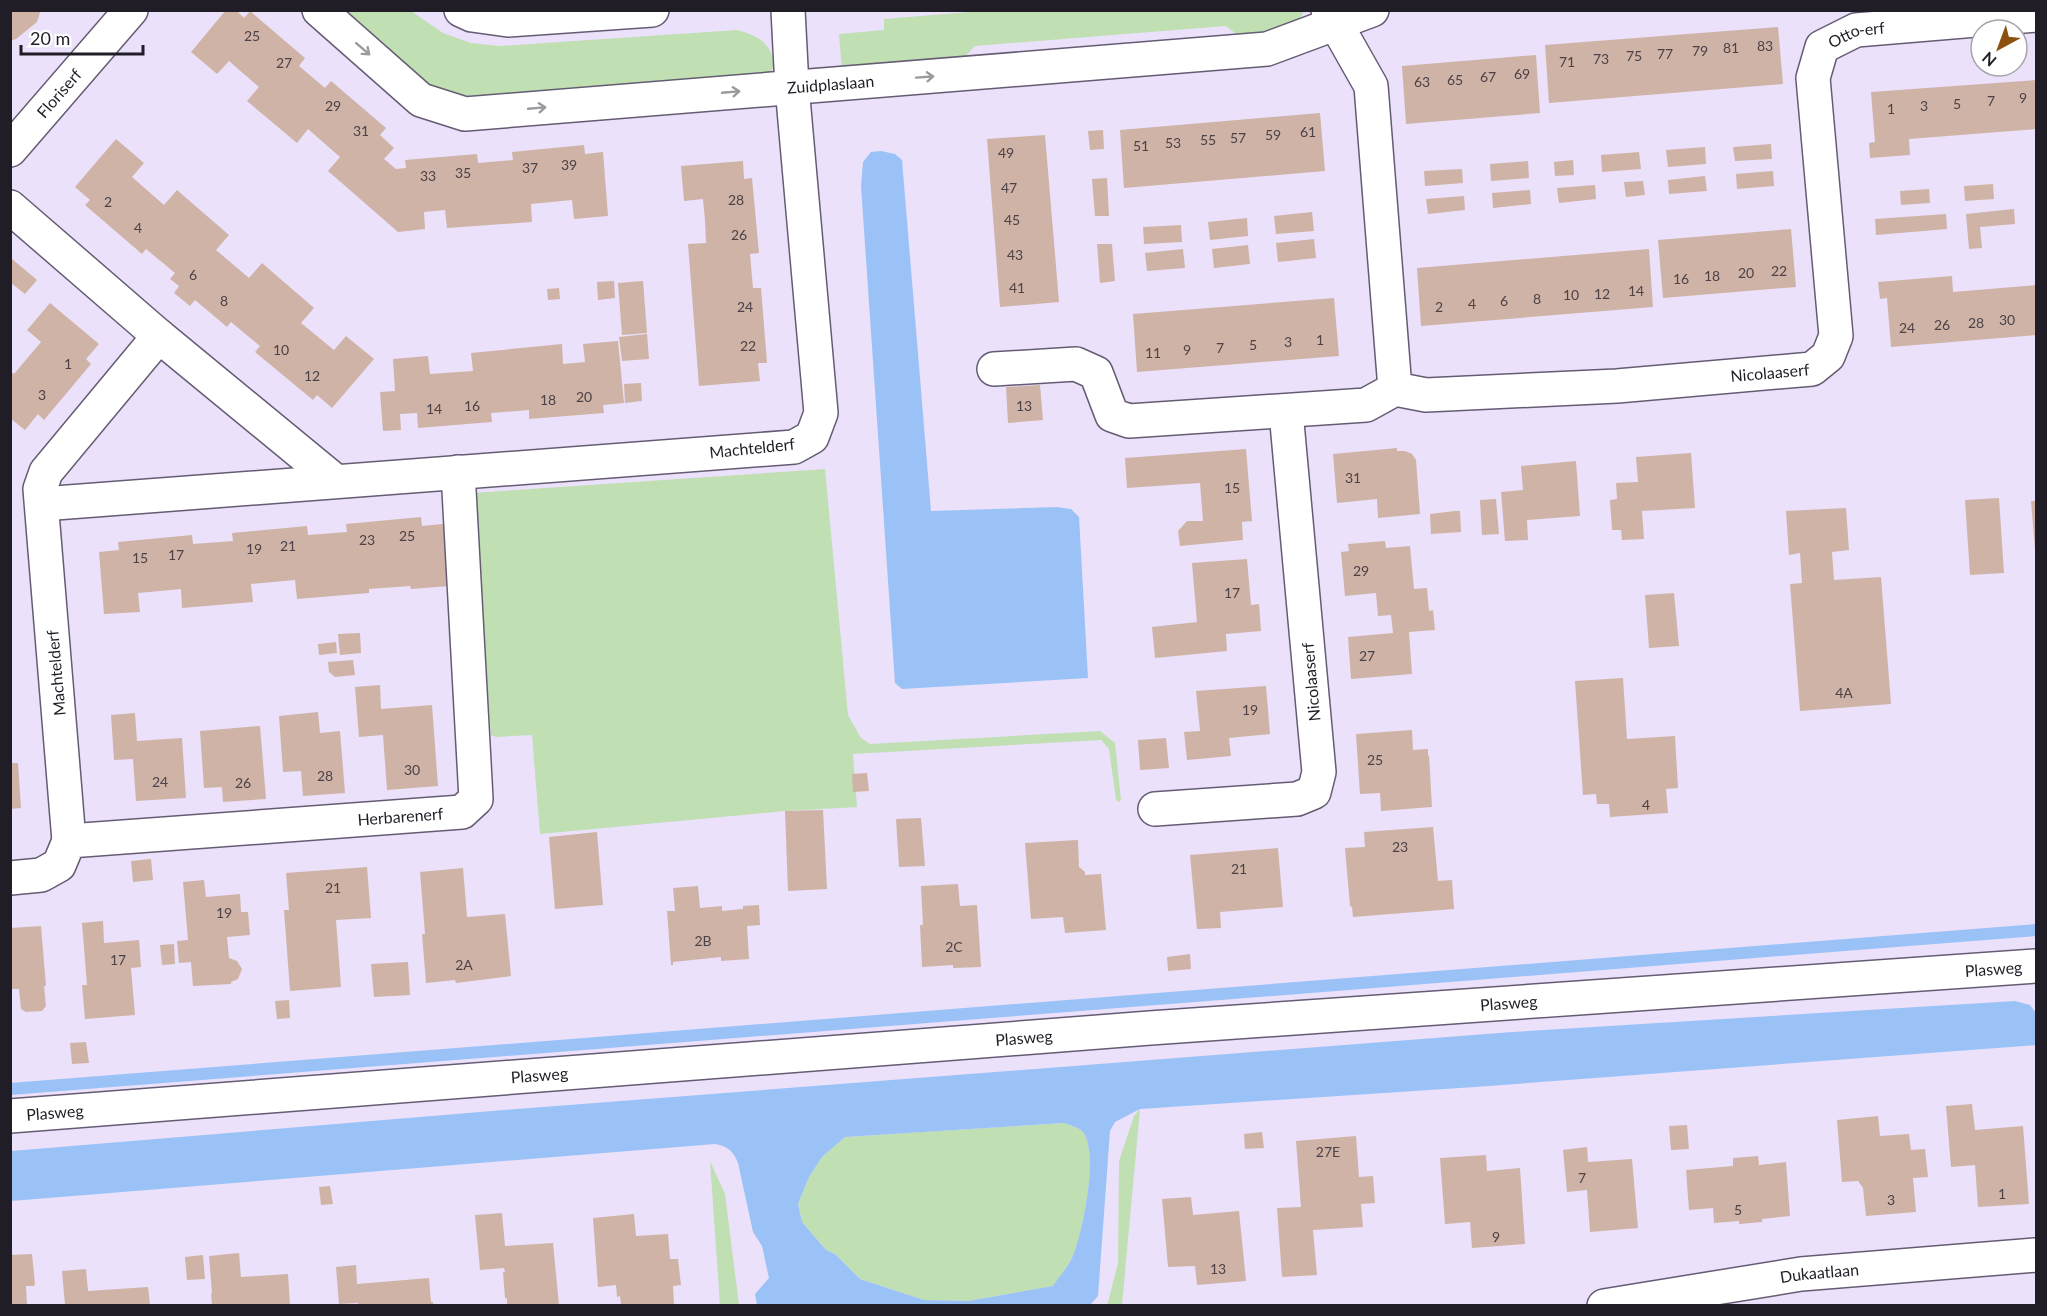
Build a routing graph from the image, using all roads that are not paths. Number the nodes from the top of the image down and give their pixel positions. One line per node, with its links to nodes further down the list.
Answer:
1 (131, 10): 11 (street, Floriserf)
2 (319, 10): 10 (street, Zuidplaslaan, one-way to 10)
3 (461, 10): 4 (street)
4 (652, 10)
5 (788, 10): 10 (street, Machtelderf)
6 (1372, 10): 8 (street, Zuidplaslaan)
7 (2037, 15): 9 (street, Otto-erf)
8 (1332, 17): 10 (street, Zuidplaslaan, one-way to 8); 15 (street)
9 (1822, 47): 15 (street, Nicolaaserf)
10 (792, 87): 17 (street, Machtelderf)
11 (10, 150)
12 (10, 207): 13 (street)
13 (159, 336): 18 (street); 19 (street, Machtelderf)
14 (994, 369): 16 (street)
15 (1395, 388): 16 (street)
16 (1286, 412): 20 (street, Nicolaaserf)
17 (458, 472): 18 (street, Machtelderf); 21 (street, Herbarenerf)
18 (334, 480): 19 (street, Machtelderf)
19 (42, 504): 21 (street, Machtelderf)
20 (1155, 809)
21 (69, 842): 22 (street)
22 (10, 878)
23 (2037, 966): 24 (street, Plasweg)
24 (10, 1116)
25 (2037, 1255): 26 (street, Dukaatlaan)
26 (1604, 1305)

